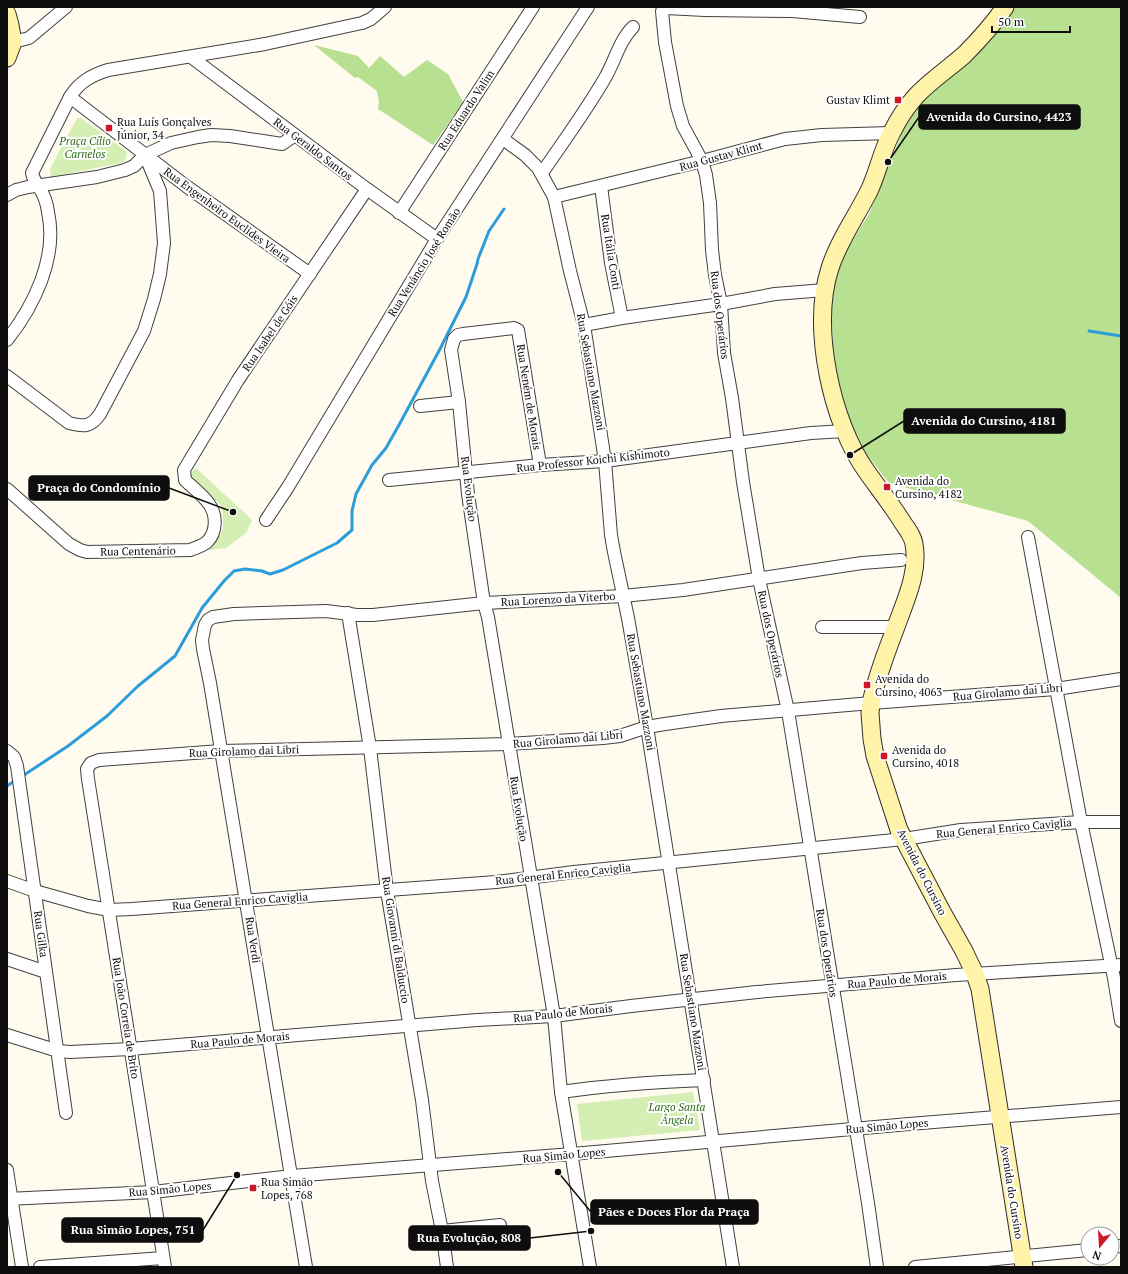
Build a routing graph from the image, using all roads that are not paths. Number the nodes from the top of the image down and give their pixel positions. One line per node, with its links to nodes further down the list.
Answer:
1 (66, 7): 10 (street)
2 (385, 7): 11 (street)
3 (533, 7): 24 (street, Rua Eduardo Valim)
4 (588, 7): 15 (street, Rua Venâncio José Romão)
5 (1005, 7): 13 (main road, Avenida do Cursino)
6 (666, 8): 8 (street); 17 (street, Rua dos Operários)
7 (7, 14): 10 (main road)
8 (860, 17)
9 (633, 27): 18 (street)
10 (10, 50)
11 (191, 56): 12 (street); 14 (street, Rua Geraldo Santos)
12 (70, 97): 16 (street, Rua Engenheiro Euclides Vieira); 19 (street)
13 (891, 133): 17 (street, Rua Gustav Klimt); 27 (main road, Avenida do Cursino)
14 (295, 135): 16 (street); 21 (street, Rua Geraldo Santos)
15 (503, 139): 18 (street, Rua Sebastiano Mazzoni); 25 (street, Rua Venâncio José Romão)
16 (145, 155): 19 (street); 26 (street, Rua Engenheiro Euclides Vieira); 33 (street)
17 (702, 161): 20 (street, Rua Gustav Klimt); 28 (street, Rua dos Operários)
18 (542, 173): 23 (street, Rua Sebastiano Mazzoni)
19 (39, 186): 22 (street); 31 (street)
20 (601, 186): 23 (street, Rua Gustav Klimt); 29 (street, Rua Itália Conti)
21 (367, 189): 24 (street, Rua Geraldo Santos); 26 (street, Rua Isabel de Góis)
22 (7, 195)
23 (554, 197): 30 (street, Rua Sebastiano Mazzoni)
24 (399, 213): 25 (street, Rua Geraldo Santos)
25 (437, 239): 44 (street, Rua Venâncio José Romão)
26 (310, 274): 41 (street, Rua Isabel de Góis)
27 (825, 290): 28 (street); 36 (main road, Avenida do Cursino)
28 (721, 304): 29 (street); 37 (street, Rua dos Operários)
29 (622, 318): 30 (street)
30 (584, 325): 38 (street, Rua Sebastiano Mazzoni)
31 (7, 340)
32 (449, 344): 34 (street, Rua Evolução); 39 (street, Rua Neném de Morais)
33 (7, 376)
34 (459, 402): 35 (street); 40 (street, Rua Evolução)
35 (420, 406)
36 (845, 431): 37 (street, Rua Professor Koichi Kishimoto); 53 (main road, Avenida do Cursino)
37 (738, 443): 38 (street, Rua Professor Koichi Kishimoto); 47 (street, Rua dos Operários)
38 (606, 461): 39 (street, Rua Professor Koichi Kishimoto); 48 (street, Rua Sebastiano Mazzoni)
39 (540, 465): 40 (street, Rua Professor Koichi Kishimoto)
40 (466, 473): 42 (street, Rua Professor Koichi Kishimoto); 49 (street, Rua Evolução)
41 (185, 480): 43 (street, Rua Centenário)
42 (389, 480)
43 (10, 491)
44 (266, 520)
45 (1028, 537): 55 (street)
46 (901, 560): 47 (street, Rua Lorenzo da Viterbo)
47 (759, 579): 48 (street, Rua Lorenzo da Viterbo); 57 (street, Rua dos Operários)
48 (623, 596): 49 (street, Rua Lorenzo da Viterbo); 58 (street, Rua Sebastiano Mazzoni)
49 (484, 603): 50 (street, Rua Lorenzo da Viterbo); 59 (street, Rua Evolução)
50 (348, 613): 51 (street, Rua Lorenzo da Viterbo); 60 (street, Rua Giovanni di Balduccio)
51 (213, 616): 61 (street, Rua Verdi)
52 (822, 627): 53 (street)
53 (896, 627): 56 (main road, Avenida do Cursino)
54 (1121, 679): 55 (street, Rua Girolamo dai Libri)
55 (1056, 689): 56 (street, Rua Girolamo dai Libri); 64 (street)
56 (871, 703): 57 (street, Rua Girolamo dai Libri); 66 (main road, Avenida do Cursino)
57 (788, 711): 58 (street, Rua Girolamo dai Libri); 67 (street, Rua dos Operários)
58 (647, 727): 59 (street, Rua Girolamo dai Libri); 68 (street, Rua Sebastiano Mazzoni)
59 (508, 744): 60 (street, Rua Girolamo dai Libri); 69 (street, Rua Evolução)
60 (370, 748): 61 (street, Rua Girolamo dai Libri); 71 (street, Rua Giovanni di Balduccio)
61 (221, 751): 63 (street, Rua Girolamo dai Libri); 73 (street, Rua Verdi)
62 (12, 758): 72 (street, Rua Gilka)
63 (87, 769): 74 (street, Rua João Correia de Brito)
64 (1081, 822): 65 (street, Rua General Enrico Caviglia); 66 (street, Rua General Enrico Caviglia); 76 (street)
65 (1121, 822)
66 (904, 839): 67 (street, Rua General Enrico Caviglia); 78 (main road, Avenida do Cursino)
67 (810, 849): 68 (street, Rua General Enrico Caviglia); 79 (street, Rua dos Operários)
68 (669, 862): 69 (street, Rua General Enrico Caviglia); 80 (street, Rua Sebastiano Mazzoni)
69 (530, 878): 71 (street, Rua General Enrico Caviglia); 81 (street, Rua Evolução)
70 (7, 881): 72 (street, Rua General Enrico Caviglia)
71 (387, 890): 73 (street, Rua General Enrico Caviglia); 83 (street, Rua Giovanni di Balduccio)
72 (35, 891): 74 (street, Rua General Enrico Caviglia); 77 (street, Rua Gilka)
73 (246, 900): 74 (street, Rua General Enrico Caviglia); 85 (street, Rua Verdi)
74 (109, 910): 86 (street, Rua João Correia de Brito)
75 (7, 958): 77 (street)
76 (1116, 966): 78 (street, Rua Paulo de Morais); 82 (street)
77 (46, 972): 87 (street, Rua Gilka)
78 (975, 974): 79 (street, Rua Paulo de Morais); 92 (main road, Avenida do Cursino)
79 (833, 986): 80 (street, Rua Paulo de Morais); 93 (street, Rua dos Operários)
80 (690, 999): 81 (street, Rua Paulo de Morais); 88 (street, Rua Sebastiano Mazzoni)
81 (554, 1016): 83 (street, Rua Paulo de Morais); 89 (street, Rua Evolução)
82 (1121, 1021)
83 (410, 1025): 85 (street, Rua Paulo de Morais); 96 (street, Rua Giovanni di Balduccio)
84 (7, 1035): 87 (street, Rua Paulo de Morais)
85 (269, 1038): 86 (street, Rua Paulo de Morais); 98 (street, Rua Verdi)
86 (130, 1049): 87 (street, Rua Paulo de Morais); 99 (street, Rua João Correia de Brito)
87 (58, 1051): 91 (street, Rua Gilka)
88 (704, 1080): 89 (street); 94 (street, Rua Sebastiano Mazzoni)
89 (561, 1092): 95 (street, Rua Evolução)
90 (1121, 1107): 92 (street, Rua Simão Lopes)
91 (66, 1113)
92 (1000, 1116): 93 (street, Rua Simão Lopes); 105 (main road, Avenida do Cursino)
93 (856, 1129): 94 (street, Rua Simão Lopes); 112 (street, Rua dos Operários)
94 (714, 1142): 95 (street, Rua Simão Lopes); 111 (street, Rua Sebastiano Mazzoni)
95 (572, 1154): 96 (street, Rua Simão Lopes); 110 (street, Rua Evolução)
96 (430, 1165): 98 (street, Rua Simão Lopes); 102 (street, Rua Giovanni di Balduccio)
97 (7, 1170): 100 (street)
98 (292, 1176): 99 (street, Rua Simão Lopes); 108 (street, Rua Verdi)
99 (153, 1192): 100 (street, Rua Simão Lopes); 104 (street, Rua João Correia de Brito)
100 (9, 1198): 106 (street)
101 (500, 1225): 102 (street)
102 (442, 1231): 109 (street, Rua Giovanni di Balduccio)
103 (1080, 1251): 105 (street)
104 (164, 1262): 107 (street)
105 (1023, 1262): 113 (street)
106 (22, 1267)
107 (40, 1267)
108 (306, 1267)
109 (446, 1267)
110 (590, 1267)
111 (733, 1267)
112 (877, 1267)
113 (916, 1267)

